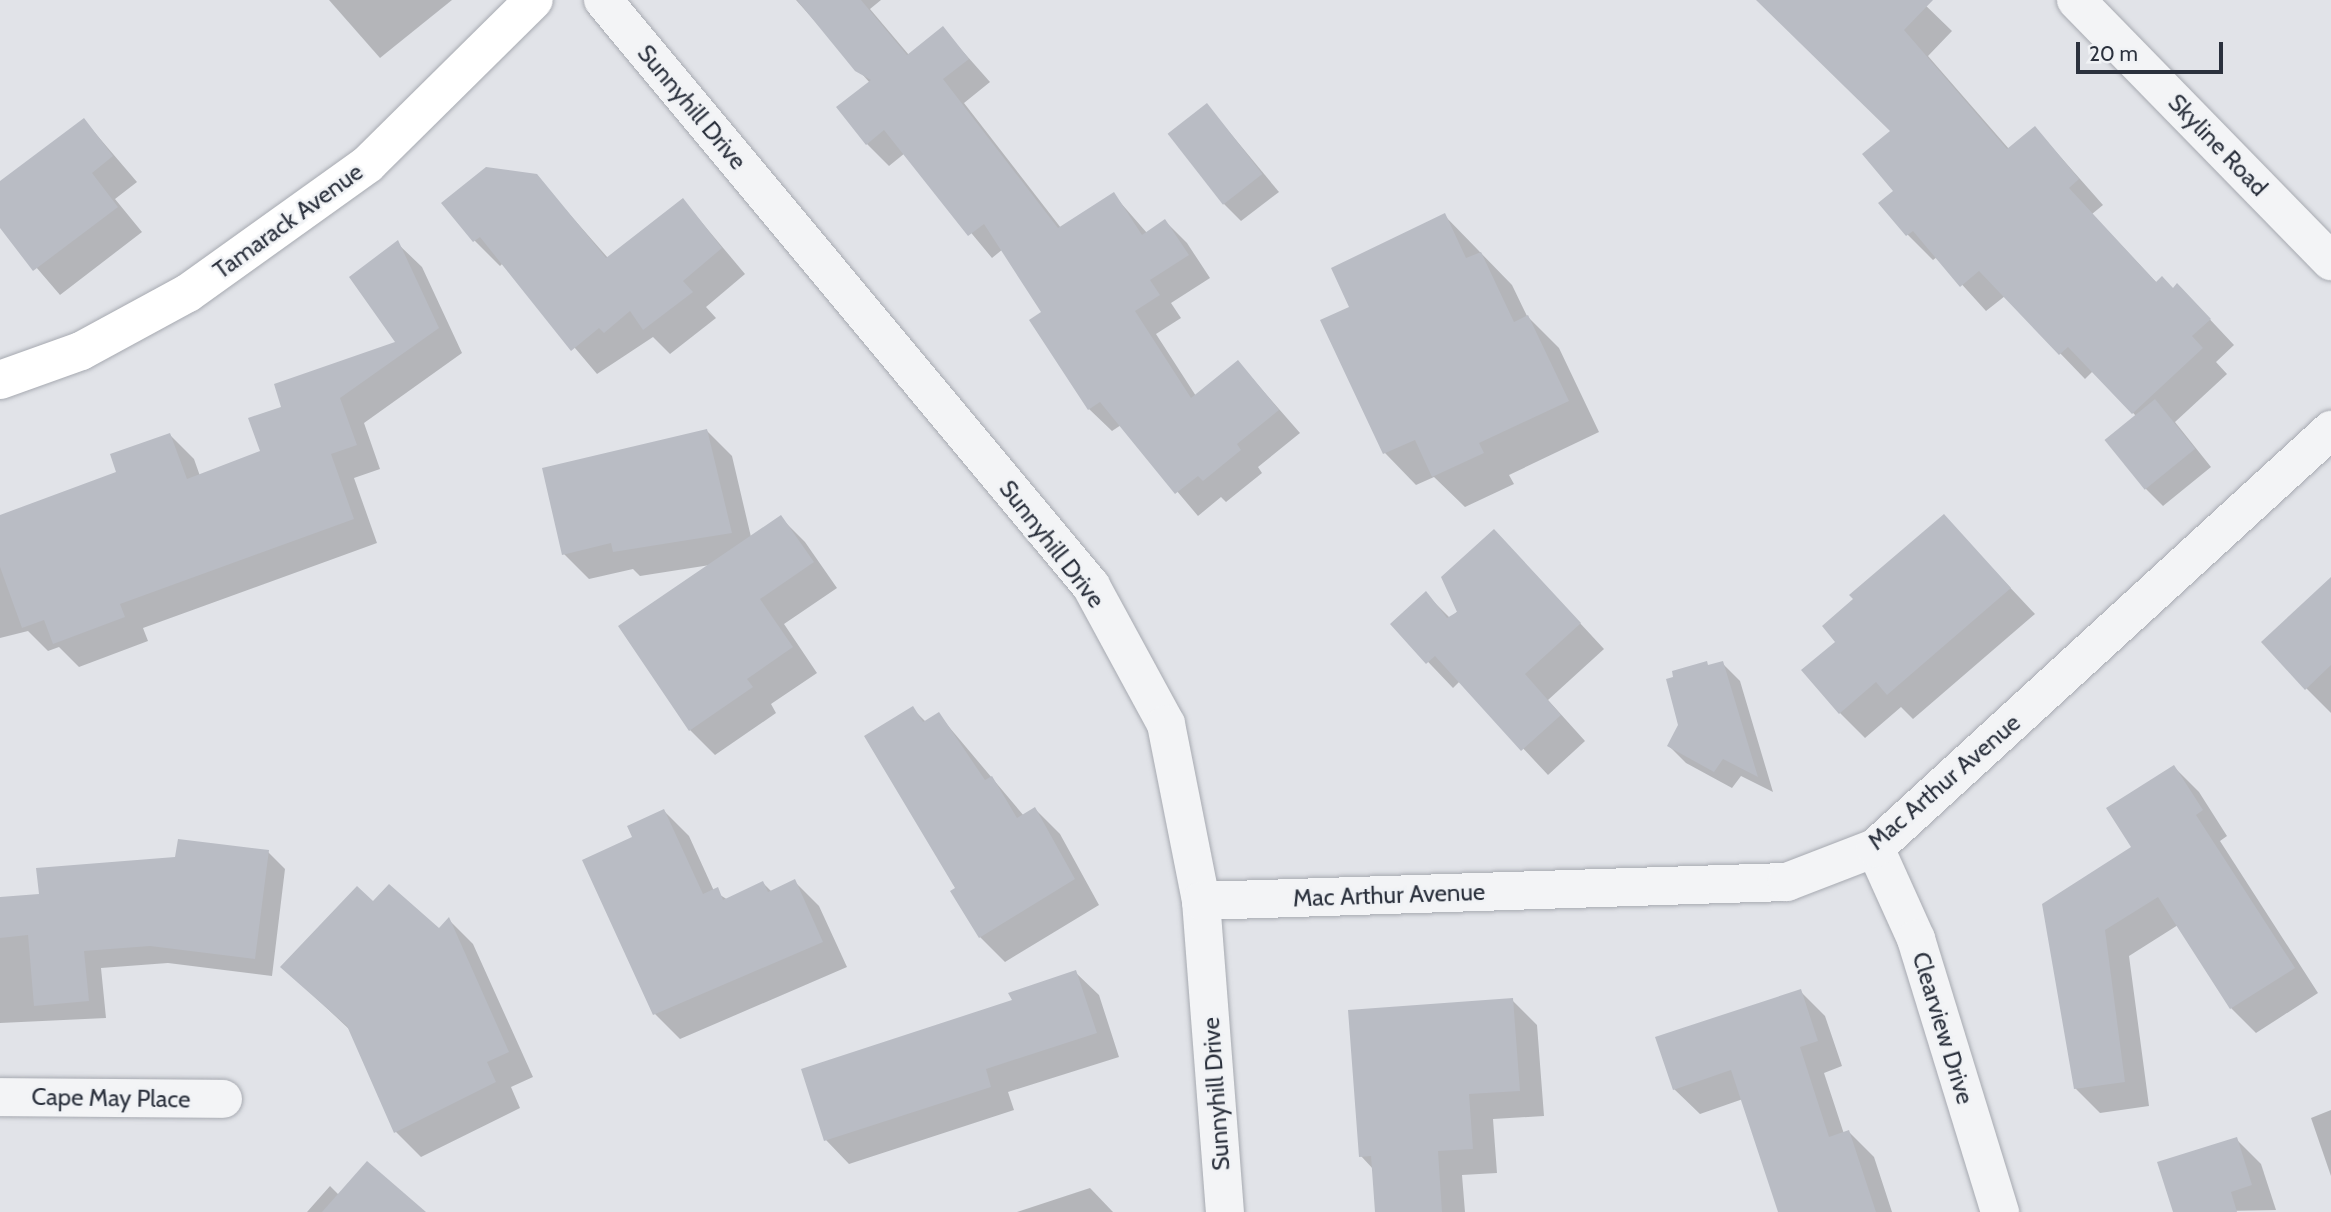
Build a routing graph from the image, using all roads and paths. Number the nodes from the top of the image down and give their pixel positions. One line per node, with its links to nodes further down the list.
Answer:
1 (534, 0): 5 (main road, Tamarack Avenue)
2 (603, 0): 8 (street, Sunnyhill Drive)
3 (2076, 0): 4 (street, Skyline Road)
4 (2331, 261)
5 (0, 380)
6 (2331, 430): 7 (street, Mac Arthur Avenue)
7 (1875, 848): 8 (street, Mac Arthur Avenue); 12 (street, Clearview Drive)
8 (1201, 901): 11 (street, Sunnyhill Drive)
9 (0, 1097): 10 (street, Cape May Place)
10 (222, 1099)
11 (1225, 1212)
12 (2000, 1212)

